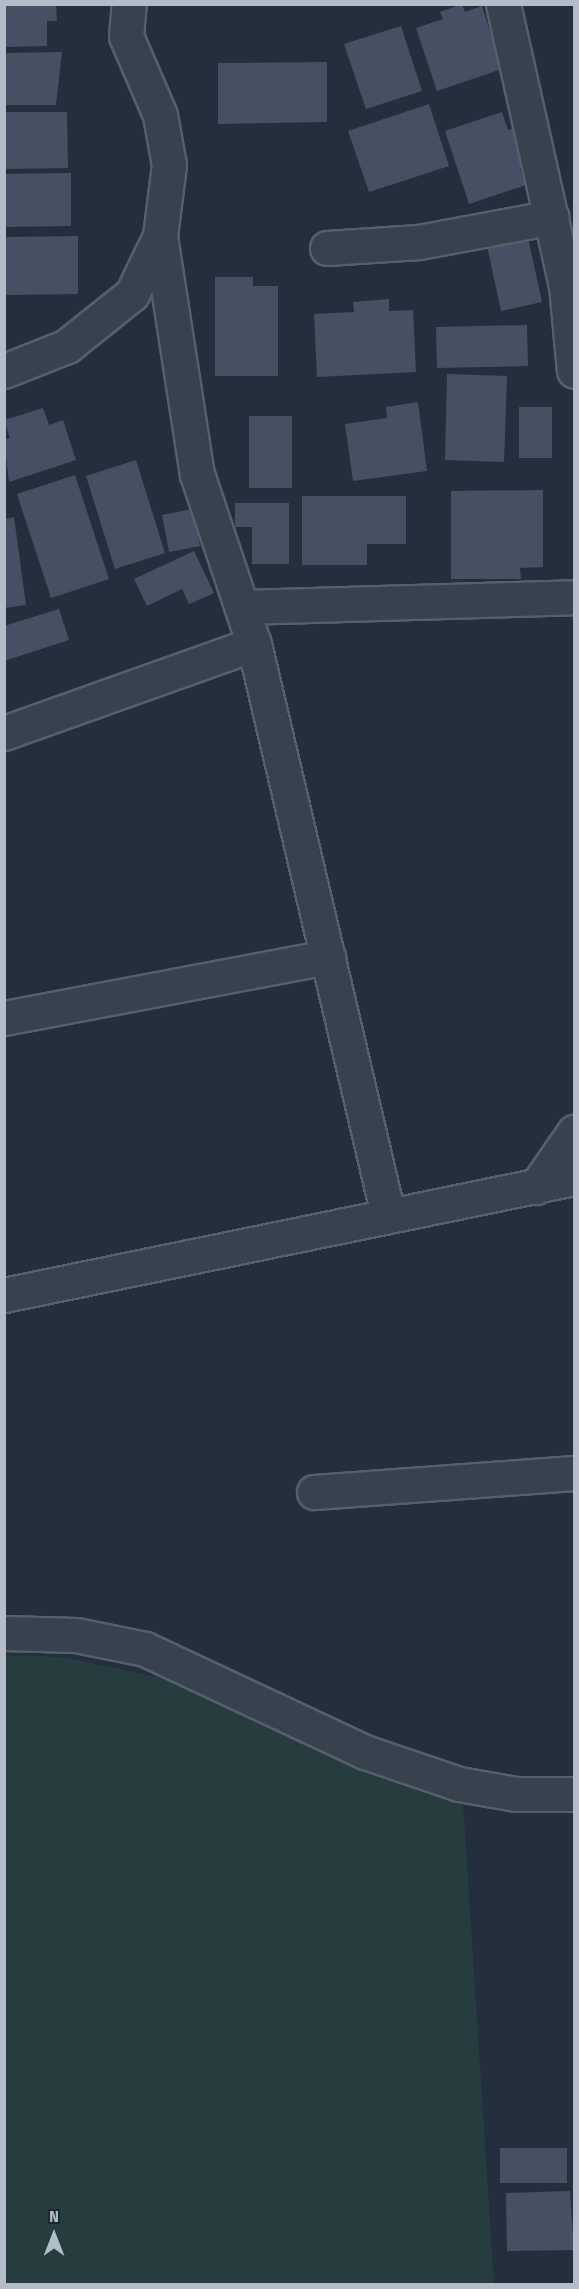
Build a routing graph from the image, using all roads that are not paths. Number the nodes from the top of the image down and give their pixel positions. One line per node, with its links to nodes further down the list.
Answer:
1 (129, 4): 4 (street)
2 (503, 4): 3 (street)
3 (552, 217): 5 (street); 7 (street)
4 (160, 236): 6 (street); 9 (street)
5 (327, 248)
6 (4, 370)
7 (574, 371)
8 (574, 597): 9 (street)
9 (243, 607): 10 (street)
10 (254, 644): 11 (street); 12 (street)
11 (4, 733)
12 (328, 957): 13 (street); 17 (street)
13 (4, 1018)
14 (574, 1132): 16 (street)
15 (574, 1178): 16 (street)
16 (536, 1187): 17 (street)
17 (388, 1215): 18 (street)
18 (4, 1295)
19 (574, 1473): 20 (street)
20 (314, 1492)
21 (4, 1633): 22 (street)
22 (574, 1794)

